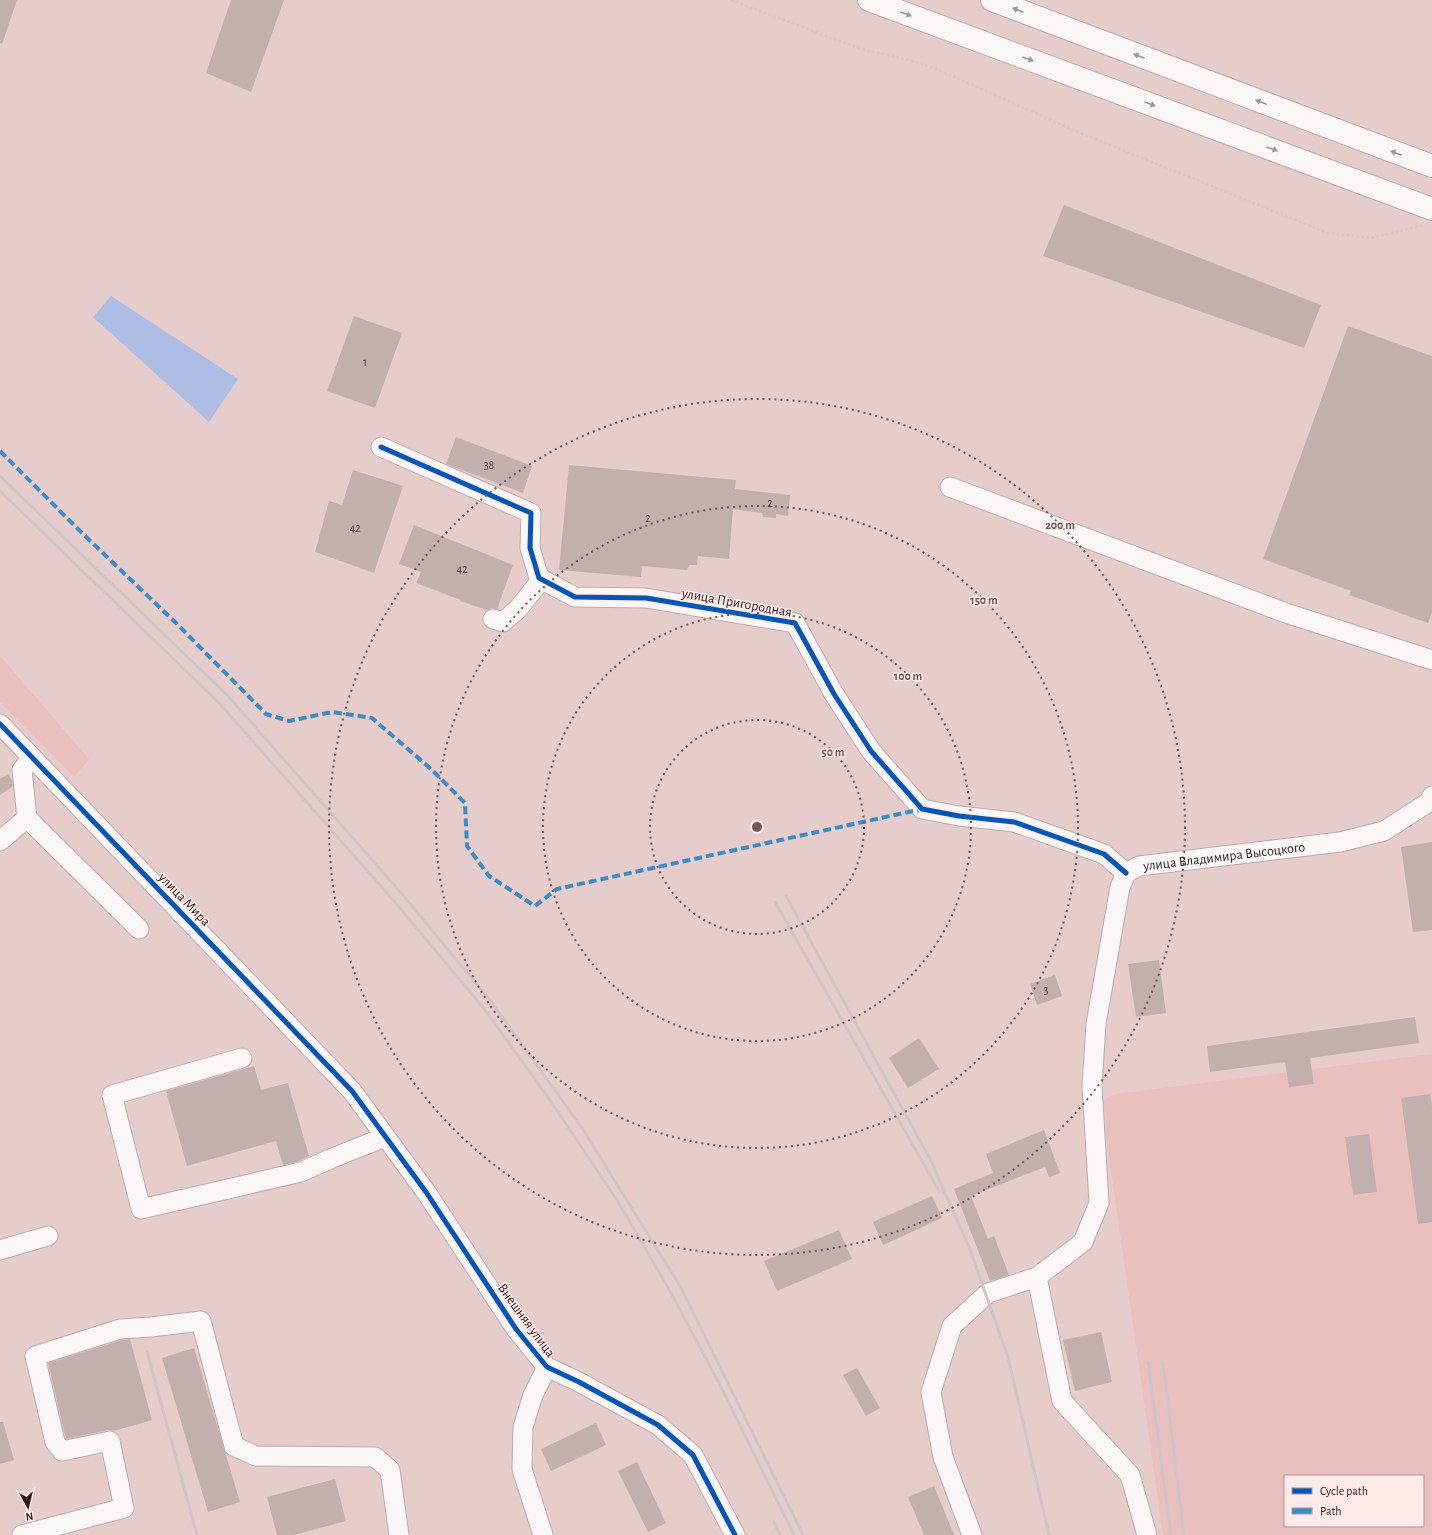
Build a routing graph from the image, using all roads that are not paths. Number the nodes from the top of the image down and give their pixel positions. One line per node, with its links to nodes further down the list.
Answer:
1 (869, 0): 4 (main road, one-way to 4)
2 (992, 0): 3 (main road, one-way to 2)
3 (1432, 166)
4 (1428, 217)
5 (381, 447): 7 (street)
6 (950, 487): 9 (street)
7 (542, 579): 8 (street); 15 (street, улица Пригородная)
8 (493, 619)
9 (1432, 660)
10 (0, 724): 11 (street, улица Мира)
11 (32, 758): 13 (street); 18 (street, улица Мира)
12 (1432, 796): 15 (street, улица Владимира Высоцкого)
13 (28, 818): 14 (street); 16 (street)
14 (0, 841)
15 (1126, 873): 22 (street, улица Владимира Высоцкого)
16 (139, 929)
17 (242, 1058): 19 (street)
18 (352, 1091): 19 (street, Внешняя улица)
19 (385, 1137): 23 (street, Внешняя улица)
20 (48, 1236): 21 (street)
21 (0, 1250)
22 (1037, 1277): 28 (street, улица Владимира Высоцкого); 29 (street)
23 (547, 1367): 26 (street); 27 (street, Внешняя улица)
24 (22, 1535): 25 (street)
25 (399, 1535)
26 (543, 1535)
27 (735, 1535)
28 (972, 1535)
29 (1147, 1535)

